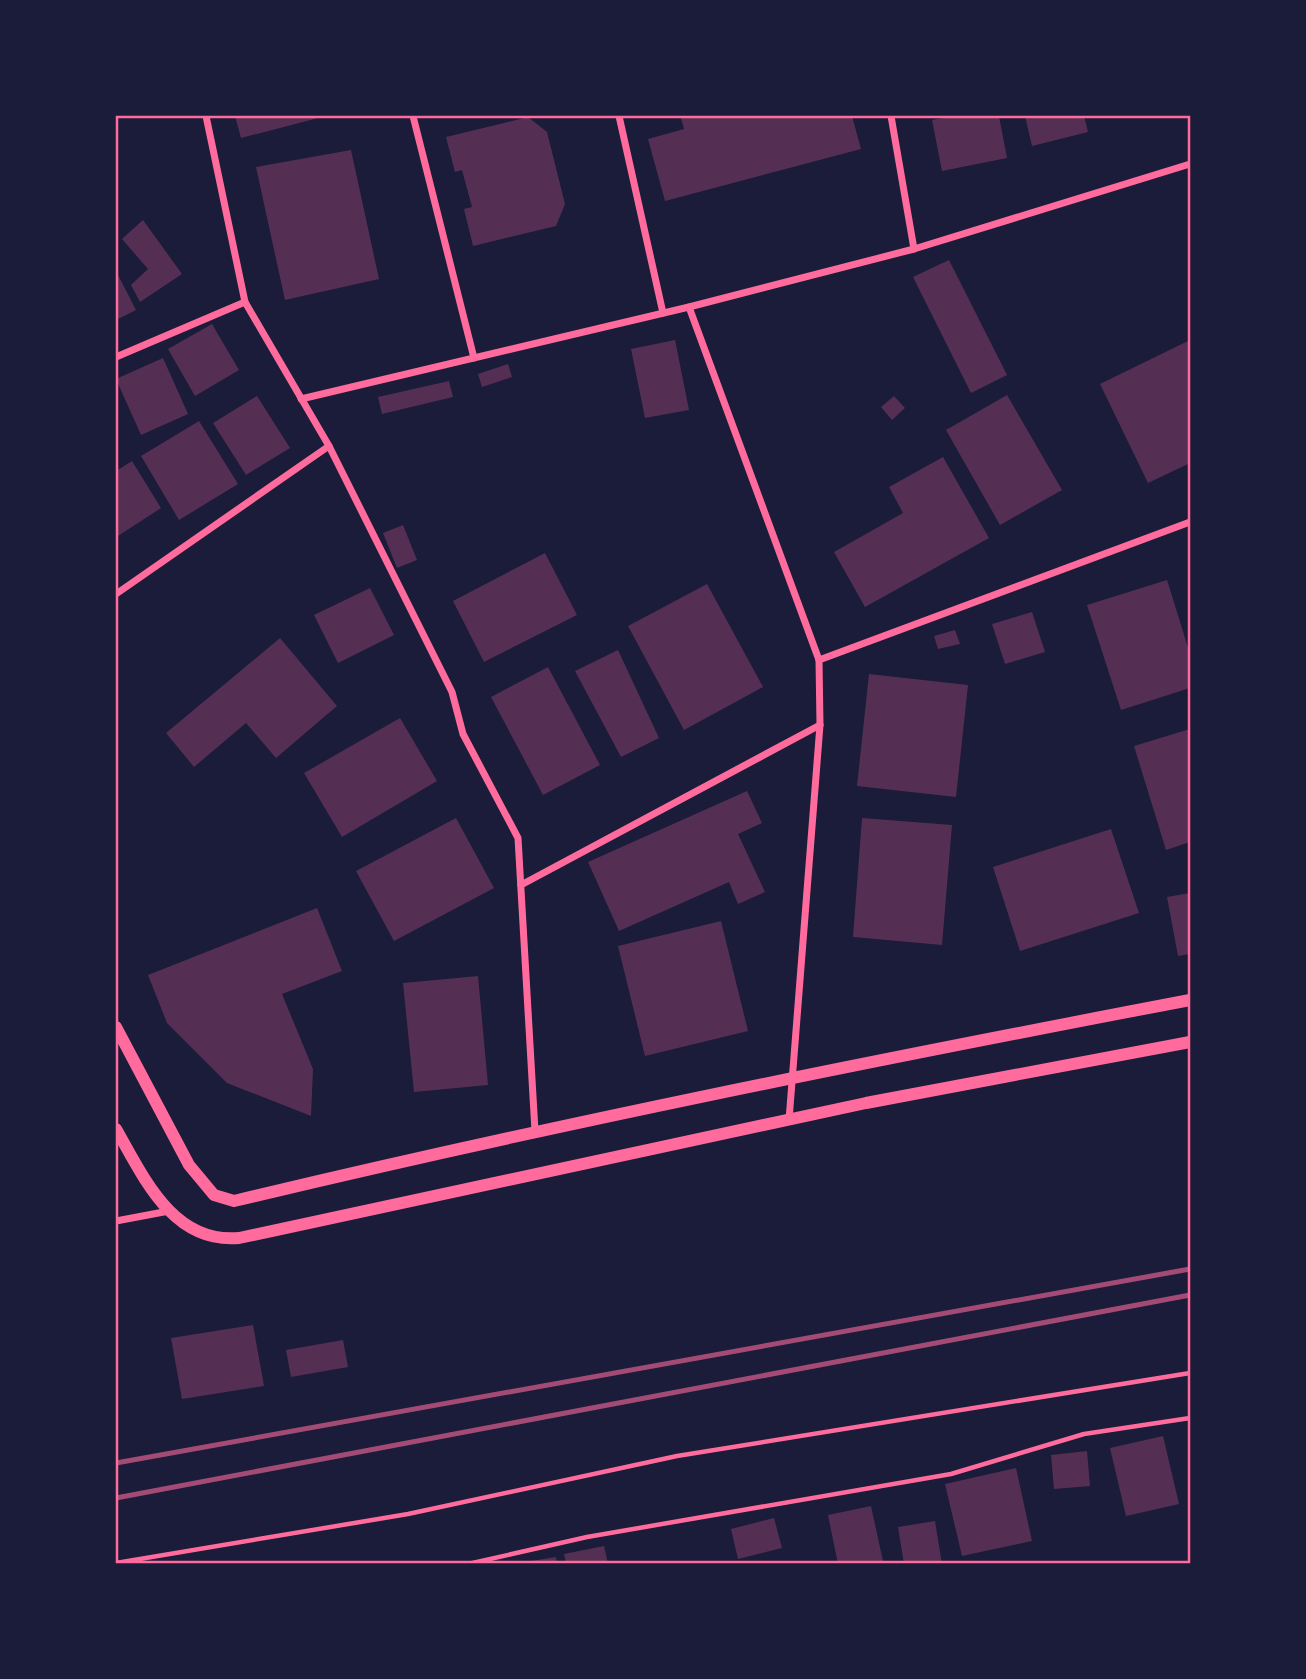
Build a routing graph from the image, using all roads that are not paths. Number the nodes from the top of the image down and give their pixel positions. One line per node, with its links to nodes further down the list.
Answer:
1 (206, 116): 7 (street)
2 (413, 116): 11 (street)
3 (619, 116): 9 (street)
4 (891, 116): 6 (street)
5 (1191, 164): 6 (street)
6 (914, 249): 8 (street)
7 (245, 302): 10 (street); 12 (street)
8 (689, 307): 9 (street); 16 (street)
9 (663, 313): 11 (street)
10 (116, 357)
11 (474, 358): 12 (street)
12 (301, 399): 13 (street)
13 (329, 446): 15 (street); 18 (street)
14 (1191, 522): 16 (street)
15 (116, 594)
16 (818, 660): 17 (street)
17 (820, 724): 18 (street); 22 (street)
18 (521, 885): 25 (street)
19 (1191, 1000): 22 (street)
20 (116, 1027): 25 (street)
21 (1191, 1042): 23 (street)
22 (793, 1076): 23 (street); 25 (street)
23 (789, 1120): 26 (street)
24 (116, 1129): 26 (street)
25 (535, 1131)
26 (169, 1211): 27 (street)
27 (116, 1221)

